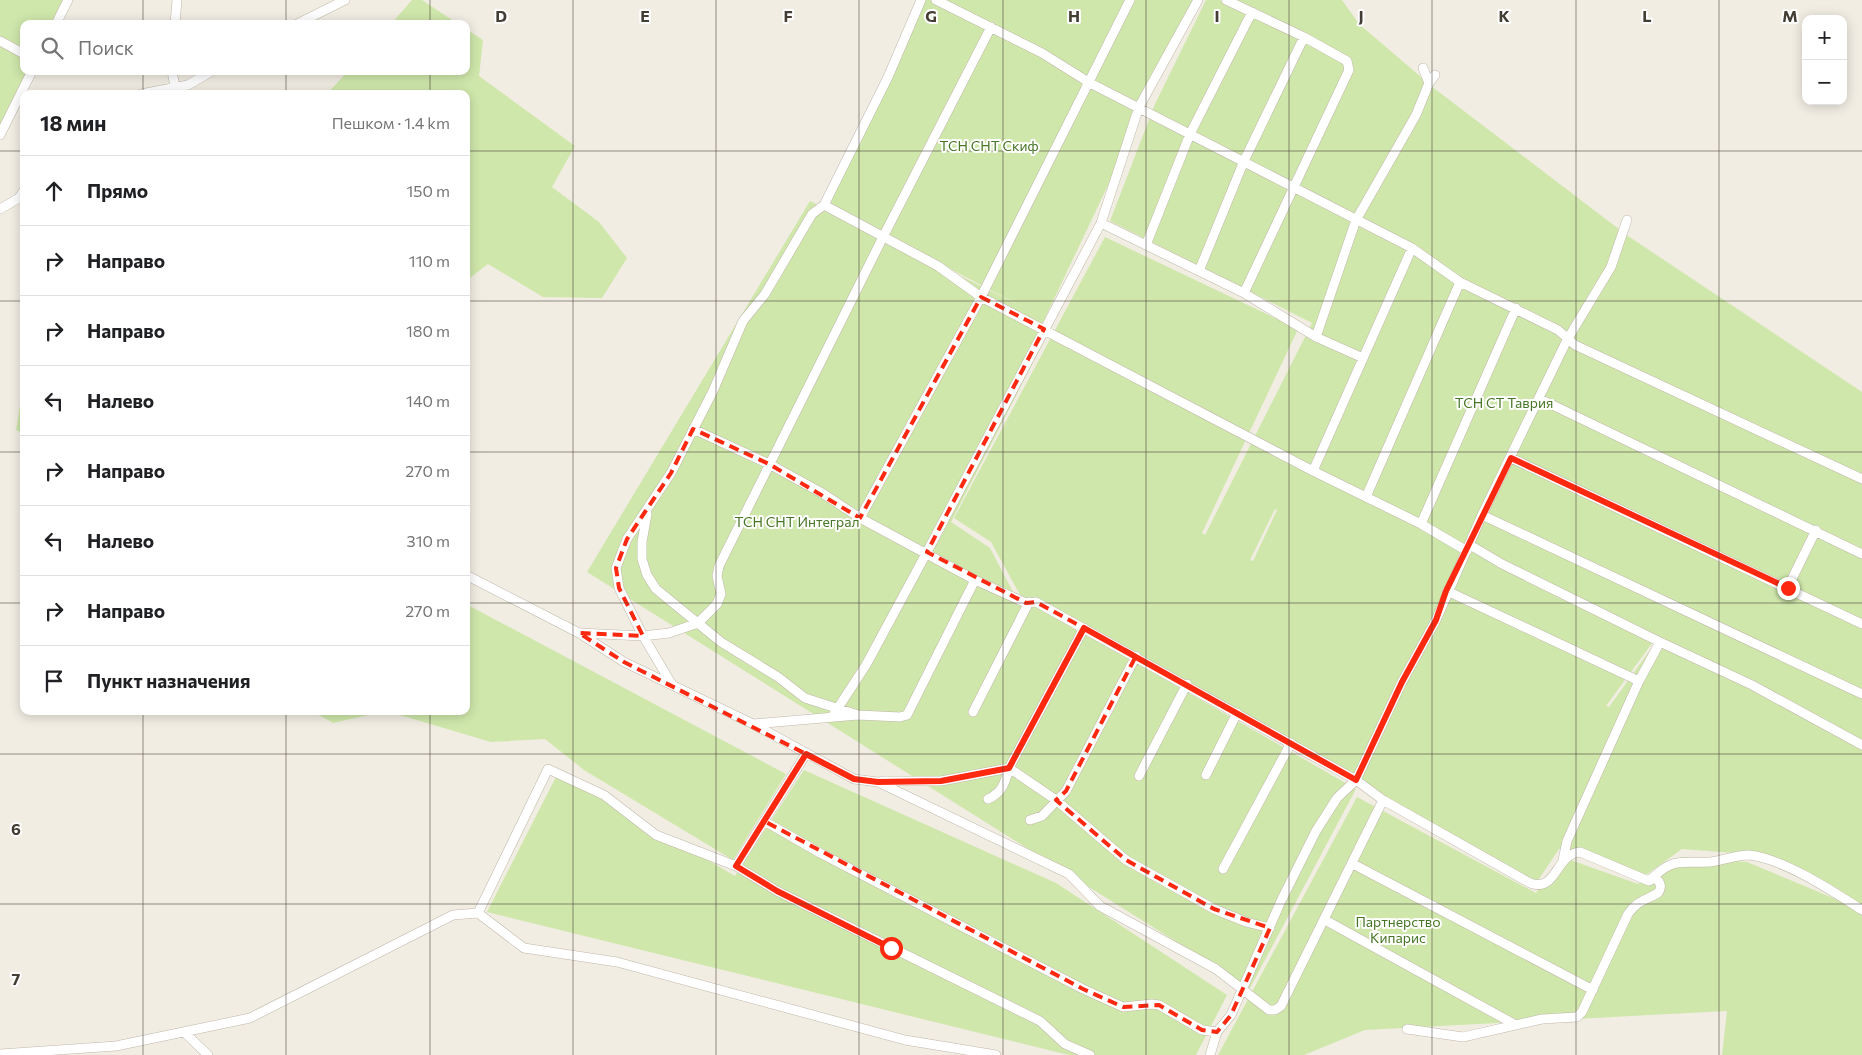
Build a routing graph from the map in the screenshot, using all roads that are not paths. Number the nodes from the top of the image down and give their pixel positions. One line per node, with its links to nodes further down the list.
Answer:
1 (68, 0): 10 (street)
2 (177, 0): 11 (street)
3 (345, 0): 12 (street)
4 (921, 0): 34 (street)
5 (936, 0): 13 (street)
6 (1130, 0): 22 (street)
7 (1198, 0): 28 (street)
8 (1226, 0): 9 (street)
9 (1252, 12): 14 (street); 29 (street)
10 (58, 20)
11 (175, 20)
12 (305, 20)
13 (991, 27): 22 (street); 39 (street)
14 (1304, 37): 31 (street); 32 (street)
15 (0, 41): 16 (street)
16 (20, 52)
17 (1423, 68): 23 (street)
18 (30, 75): 25 (street)
19 (173, 75): 24 (street)
20 (205, 75): 24 (street)
21 (1435, 75): 23 (street)
22 (1090, 83): 28 (street); 45 (street)
23 (1429, 83): 36 (street)
24 (175, 87): 26 (street)
25 (22, 90)
26 (160, 90)
27 (20, 95): 30 (street)
28 (1139, 107): 29 (street); 38 (street)
29 (1190, 134): 31 (street); 40 (street)
30 (0, 135)
31 (1244, 161): 32 (street); 42 (street)
32 (1294, 187): 36 (street); 44 (street)
33 (20, 196): 35 (street)
34 (824, 206): 39 (street); 52 (street)
35 (0, 209)
36 (1356, 220): 41 (street); 48 (street)
37 (1627, 220): 49 (street)
38 (1101, 223): 40 (street); 47 (street)
39 (883, 237): 45 (street); 54 (street)
40 (1146, 245): 42 (street)
41 (1412, 248): 43 (street); 50 (street)
42 (1199, 271): 44 (street)
43 (1460, 282): 46 (street); 57 (street)
44 (1244, 293): 48 (street)
45 (981, 297): 47 (street); 60 (street)
46 (1516, 308): 49 (street); 61 (street)
47 (1044, 329): 55 (street); 64 (street)
48 (1316, 337): 50 (street)
49 (1567, 340): 51 (street); 56 (street)
50 (1363, 358): 55 (street)
51 (1540, 398): 53 (street); 62 (street)
52 (693, 429): 54 (street); 58 (street)
53 (1511, 458): 59 (street); 68 (street)
54 (769, 464): 60 (street); 71 (street)
55 (1313, 470): 57 (street)
56 (1862, 479)
57 (1366, 497): 61 (street)
58 (648, 509): 71 (street); 75 (street)
59 (1482, 515): 63 (street); 81 (street)
60 (860, 518): 64 (street)
61 (1421, 524): 63 (street)
62 (1816, 530): 65 (street); 68 (street)
63 (1468, 548): 69 (street); 76 (street)
64 (927, 552): 67 (street); 82 (street)
65 (1862, 554)
66 (470, 577): 74 (street)
67 (975, 580): 70 (street); 85 (street)
68 (1788, 588): 72 (street)
69 (1446, 591): 78 (street); 94 (street)
70 (1029, 602): 73 (street); 83 (street)
71 (698, 623): 75 (street); 82 (street)
72 (1862, 624)
73 (1084, 628): 77 (street); 91 (street)
74 (579, 633): 75 (street); 79 (street)
75 (643, 636): 79 (street)
76 (1660, 642): 78 (street); 89 (street)
77 (1136, 656): 80 (street); 97 (street)
78 (1639, 681): 101 (street)
79 (671, 684): 87 (street)
80 (1187, 684): 84 (street); 93 (street)
81 (1862, 694)
82 (839, 708): 85 (street); 86 (street)
83 (973, 712)
84 (1237, 713): 88 (street); 92 (street)
85 (858, 715): 86 (street)
86 (832, 717): 87 (street)
87 (753, 724): 90 (street)
88 (1291, 743): 94 (street); 104 (street)
89 (1862, 746)
90 (806, 754): 95 (street); 100 (street)
91 (1009, 768): 95 (street); 96 (street); 97 (street)
92 (1206, 775)
93 (1139, 776)
94 (1356, 780): 98 (street); 109 (street)
95 (878, 782): 110 (street)
96 (988, 799)
97 (1056, 800): 99 (street); 109 (street)
98 (1383, 800): 101 (street); 102 (street)
99 (1030, 820)
100 (764, 821): 103 (street); 115 (street)
101 (1563, 860): 105 (street)
102 (1353, 864): 108 (street); 111 (street)
103 (736, 866): 107 (street); 119 (street)
104 (1223, 869)
105 (1649, 882): 106 (street); 111 (street)
106 (1862, 910)
107 (478, 913): 114 (street); 118 (street)
108 (1325, 920): 110 (street); 112 (street)
109 (1270, 928): 110 (street)
110 (1242, 990): 115 (street)
111 (1593, 990): 112 (street)
112 (1514, 1024): 113 (street)
113 (1407, 1029)
114 (184, 1032): 116 (street); 117 (street)
115 (1217, 1032): 120 (street)
116 (0, 1054)
117 (208, 1055)
118 (996, 1055)
119 (1090, 1055)
120 (1210, 1055)

